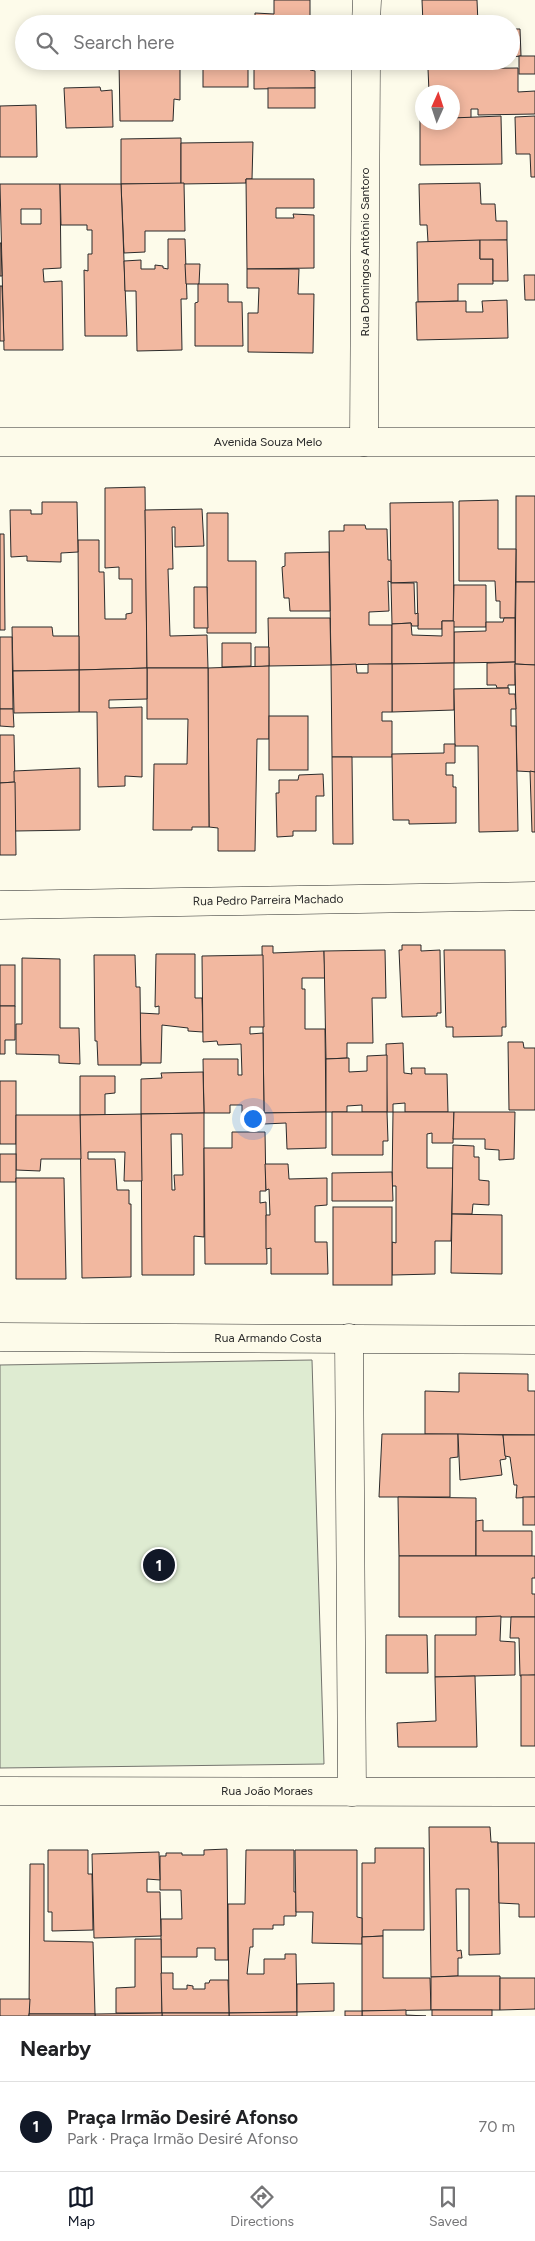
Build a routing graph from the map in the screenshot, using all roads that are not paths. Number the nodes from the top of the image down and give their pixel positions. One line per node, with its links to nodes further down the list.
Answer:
1 (366, 0): 2 (street)
2 (366, 15)
3 (366, 70): 5 (street, Rua Domingos Antônio Santoro)
4 (0, 442): 5 (street, Avenida Souza Melo)
5 (364, 442): 6 (street, Avenida Souza Melo)
6 (535, 442)
7 (535, 896): 8 (street, Rua Pedro Parreira Machado)
8 (0, 905)
9 (0, 1337): 10 (street, Rua Armando Costa)
10 (349, 1338): 11 (street, Rua Armando Costa); 13 (street)
11 (535, 1340)
12 (0, 1790): 13 (street, Rua João Moraes)
13 (352, 1792): 14 (street, Rua João Moraes)
14 (535, 1792)

